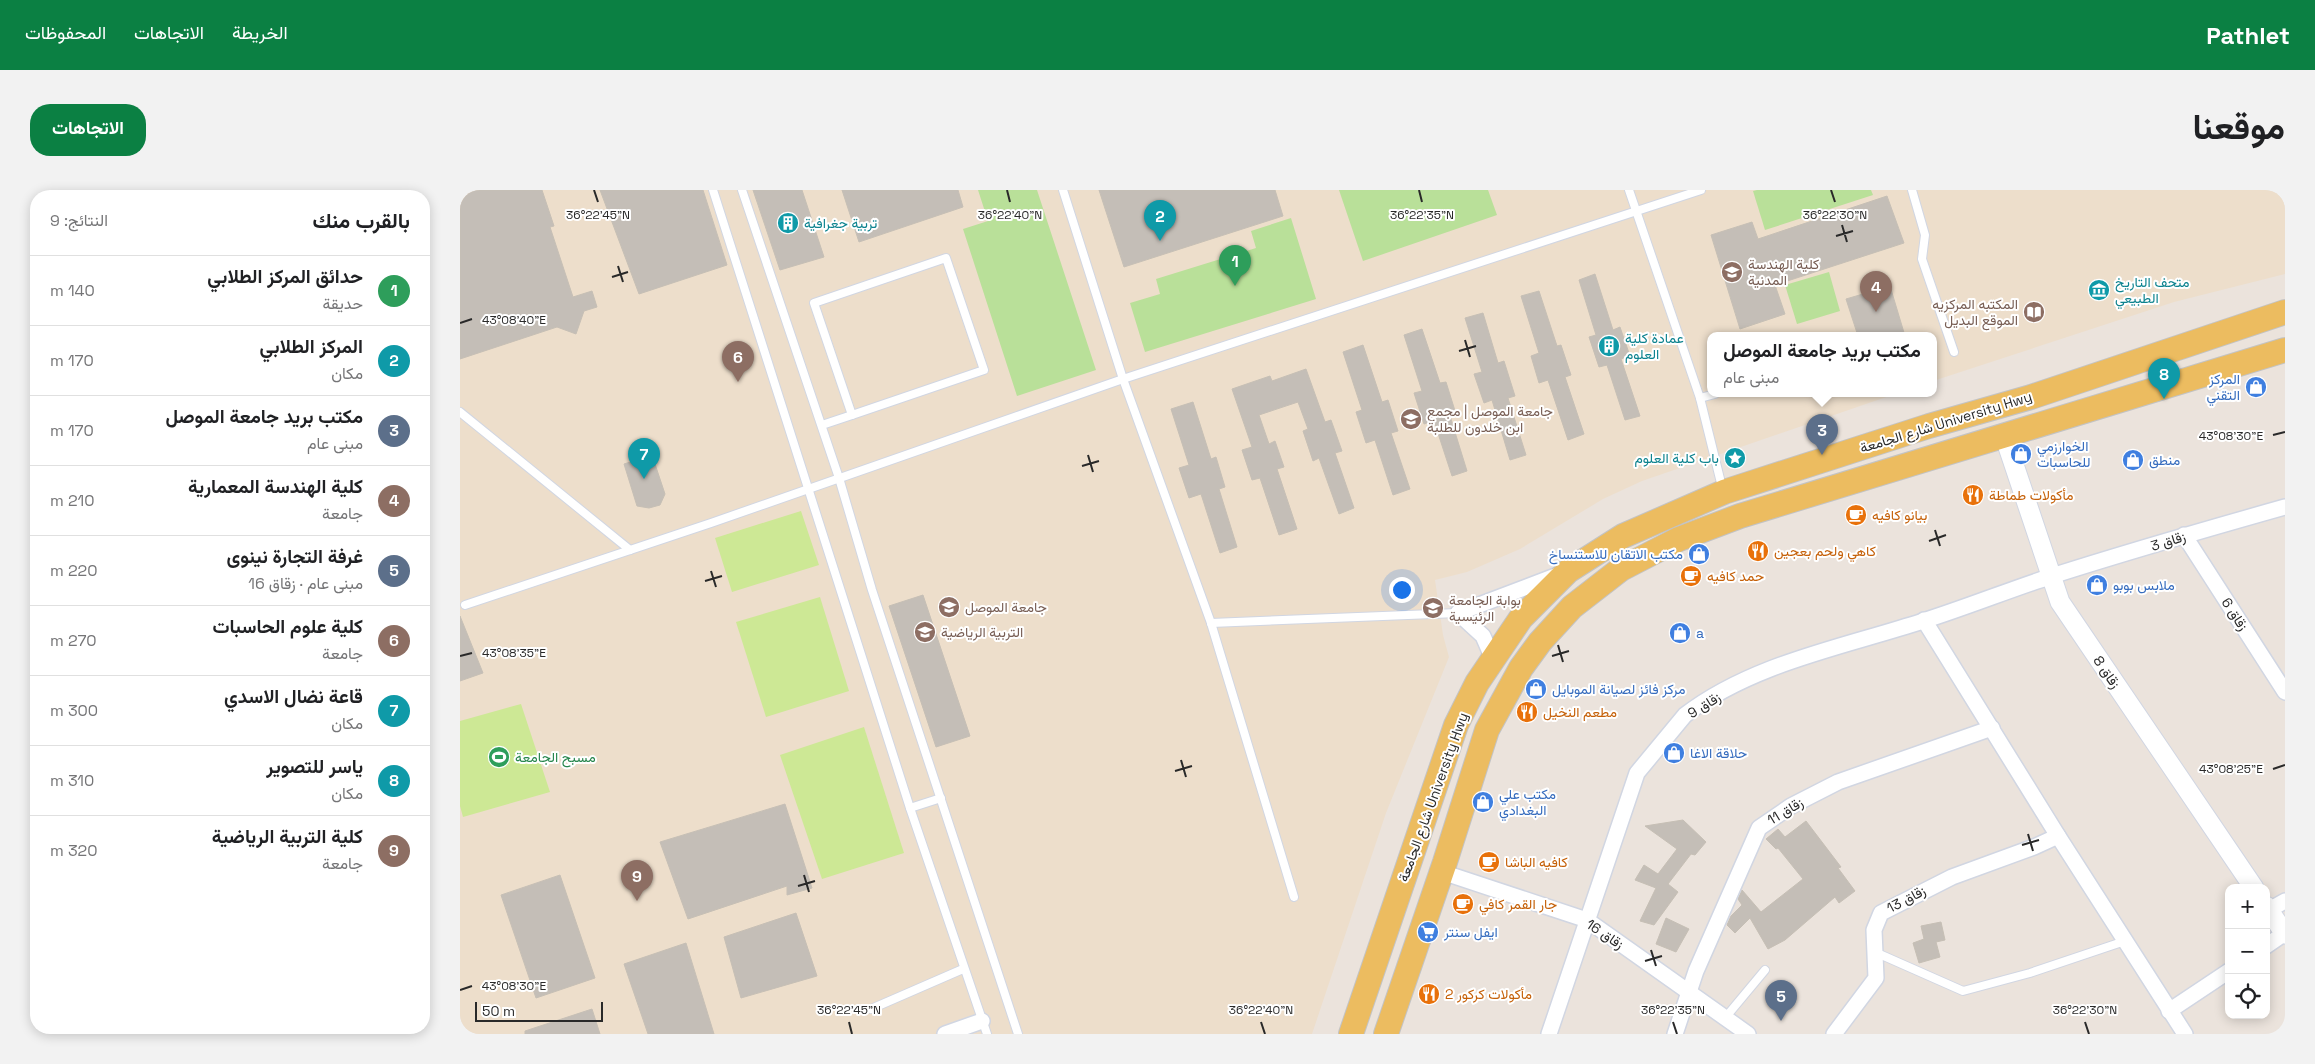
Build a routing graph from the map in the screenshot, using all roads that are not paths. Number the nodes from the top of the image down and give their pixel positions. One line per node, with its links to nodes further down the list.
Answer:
1 (713, 190): 19 (lane)
2 (742, 190): 16 (lane)
3 (1063, 190): 11 (lane)
4 (1628, 190): 7 (lane)
5 (1701, 190): 7 (lane)
6 (1912, 190): 10 (lane)
7 (1636, 211): 11 (lane); 13 (lane)
8 (2285, 312): 20 (main road, شارع الجامعة University Hwy)
9 (2285, 350): 17 (main road, شارع الجامعة University Hwy)
10 (1954, 352)
11 (1123, 379): 18 (lane); 29 (lane)
12 (1707, 396): 13 (lane)
13 (1700, 398): 20 (lane)
14 (460, 412): 23 (lane)
15 (852, 415): 15 (lane); 16 (lane)
16 (822, 426): 18 (lane)
17 (2004, 436): 25 (street, زقاق 8); 36 (main road, شارع الجامعة University Hwy)
18 (839, 478): 19 (lane); 33 (lane)
19 (806, 489): 23 (lane); 34 (lane)
20 (1724, 492): 24 (main road, شارع الجامعة University Hwy)
21 (2285, 507): 22 (street, زقاق 3)
22 (2184, 535): 25 (street, زقاق 3); 31 (street, زقاق 6)
23 (630, 550): 26 (lane)
24 (1568, 571): 27 (street); 30 (main road, شارع الجامعة University Hwy)
25 (2051, 577): 28 (street, زقاق 9); 37 (street, زقاق 8)
26 (465, 605)
27 (1458, 613): 29 (lane); 30 (street)
28 (1924, 620): 32 (street); 40 (street, زقاق 9)
29 (1211, 623): 38 (lane)
30 (1493, 659): 55 (main road, شارع الجامعة University Hwy)
31 (2285, 692)
32 (1992, 728): 35 (street); 48 (street, زقاق 11)
33 (941, 798): 34 (lane); 54 (lane)
34 (910, 808): 45 (lane)
35 (2058, 836): 42 (street); 44 (street, زقاق 13)
36 (1442, 872): 40 (street, زقاق 16); 56 (main road, شارع الجامعة University Hwy)
37 (2251, 884)
38 (1294, 897)
39 (2273, 906): 41 (street)
40 (1587, 920): 48 (street, زقاق 16); 57 (street, زقاق 9)
41 (2285, 934): 43 (street)
42 (2125, 941): 44 (lane); 50 (street)
43 (2270, 943)
44 (1877, 952): 60 (street, زقاق 13)
45 (963, 969): 49 (lane); 52 (lane)
46 (1765, 970): 51 (lane)
47 (2225, 974): 50 (street)
48 (1688, 994): 51 (street, زقاق 16); 58 (street, زقاق 11)
49 (871, 1009)
50 (2169, 1011): 61 (street)
51 (1724, 1018): 59 (street, زقاق 16)
52 (984, 1028): 53 (street)
53 (945, 1034)
54 (1018, 1034)
55 (1350, 1034)
56 (1386, 1034)
57 (1549, 1034)
58 (1675, 1034)
59 (1748, 1034)
60 (1834, 1034)
61 (2185, 1034)

